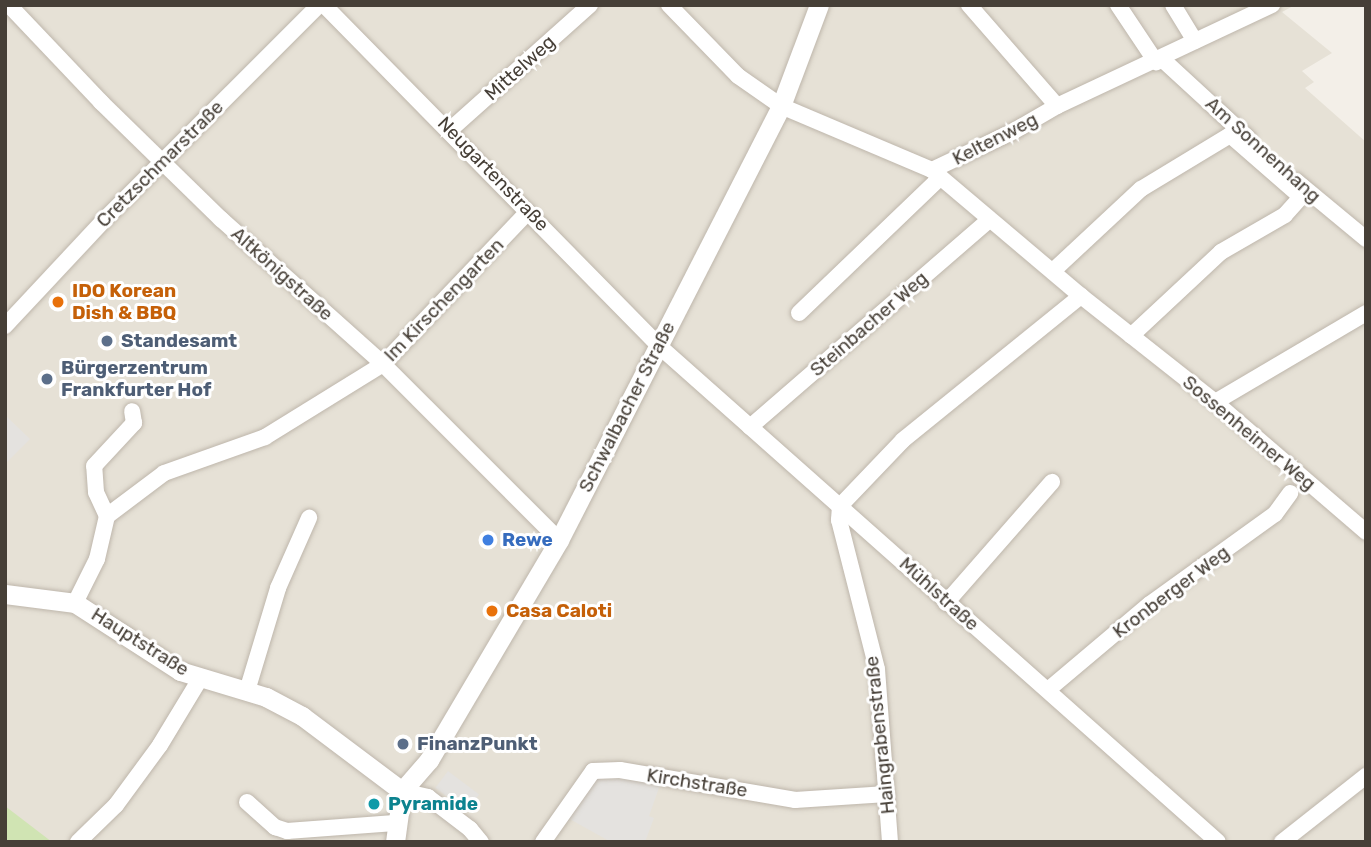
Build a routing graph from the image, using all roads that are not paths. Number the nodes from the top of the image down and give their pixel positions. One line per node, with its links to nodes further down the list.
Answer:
1 (9, 5): 15 (street, Altkönigstraße)
2 (322, 5): 14 (street, Neugartenstraße); 15 (street, Cretzschmarstraße)
3 (590, 5): 14 (street, Mittelweg)
4 (669, 5): 12 (street, Sossenheimer Weg)
5 (819, 5): 12 (street, Schwalbacher Straße)
6 (969, 5): 13 (street, Keltenweg)
7 (1118, 5): 11 (street)
8 (1173, 5): 10 (street)
9 (1272, 5): 10 (street, Keltenweg)
10 (1195, 41): 11 (street, Keltenweg)
11 (1159, 61): 13 (street, Keltenweg); 19 (street, Am Sonnenhang)
12 (781, 106): 16 (street, Sossenheimer Weg); 26 (street, Schwalbacher Straße)
13 (1057, 106): 16 (street, Keltenweg)
14 (450, 130): 17 (street, Neugartenstraße)
15 (163, 161): 23 (street, Cretzschmarstraße); 27 (street, Altkönigstraße)
16 (936, 174): 18 (street, Sossenheimer Weg); 22 (street)
17 (528, 212): 26 (street, Neugartenstraße); 27 (street, Im Kirschengarten)
18 (989, 220): 20 (street, Sossenheimer Weg); 30 (street, Steinbacher Weg)
19 (1366, 239)
20 (1053, 271): 21 (street, Sossenheimer Weg); 25 (street)
21 (1081, 296): 25 (street, Sossenheimer Weg); 33 (street)
22 (799, 313)
23 (8, 316)
24 (1362, 321): 28 (street)
25 (1131, 336): 28 (street, Sossenheimer Weg)
26 (659, 346): 30 (street, Mühlstraße); 37 (street, Schwalbacher Straße)
27 (383, 364): 34 (street, Im Kirschengarten); 37 (street, Altkönigstraße)
28 (1215, 402): 36 (street, Sossenheimer Weg)
29 (132, 411): 34 (street)
30 (750, 427): 33 (street, Mühlstraße)
31 (1052, 482): 40 (street)
32 (1290, 493): 42 (street, Kronberger Weg)
33 (840, 506): 40 (street, Mühlstraße); 46 (street, Haingrabenstraße)
34 (107, 516): 39 (street)
35 (310, 519): 43 (street)
36 (1366, 532)
37 (559, 540): 45 (street, Schwalbacher Straße)
38 (5, 594): 39 (street, Hauptstraße)
39 (75, 603): 41 (street, Hauptstraße)
40 (946, 603): 42 (street, Mühlstraße)
41 (200, 679): 43 (street, Hauptstraße); 49 (street)
42 (1049, 689): 53 (street, Mühlstraße)
43 (247, 691): 45 (street, Hauptstraße)
44 (1366, 776): 54 (street)
45 (402, 791): 48 (street); 50 (street)
46 (887, 794): 51 (street, Kirchstraße); 52 (street, Haingrabenstraße)
47 (247, 802): 48 (street)
48 (395, 832)
49 (78, 842)
50 (481, 842)
51 (543, 842)
52 (890, 842)
53 (1218, 842)
54 (1282, 842)

